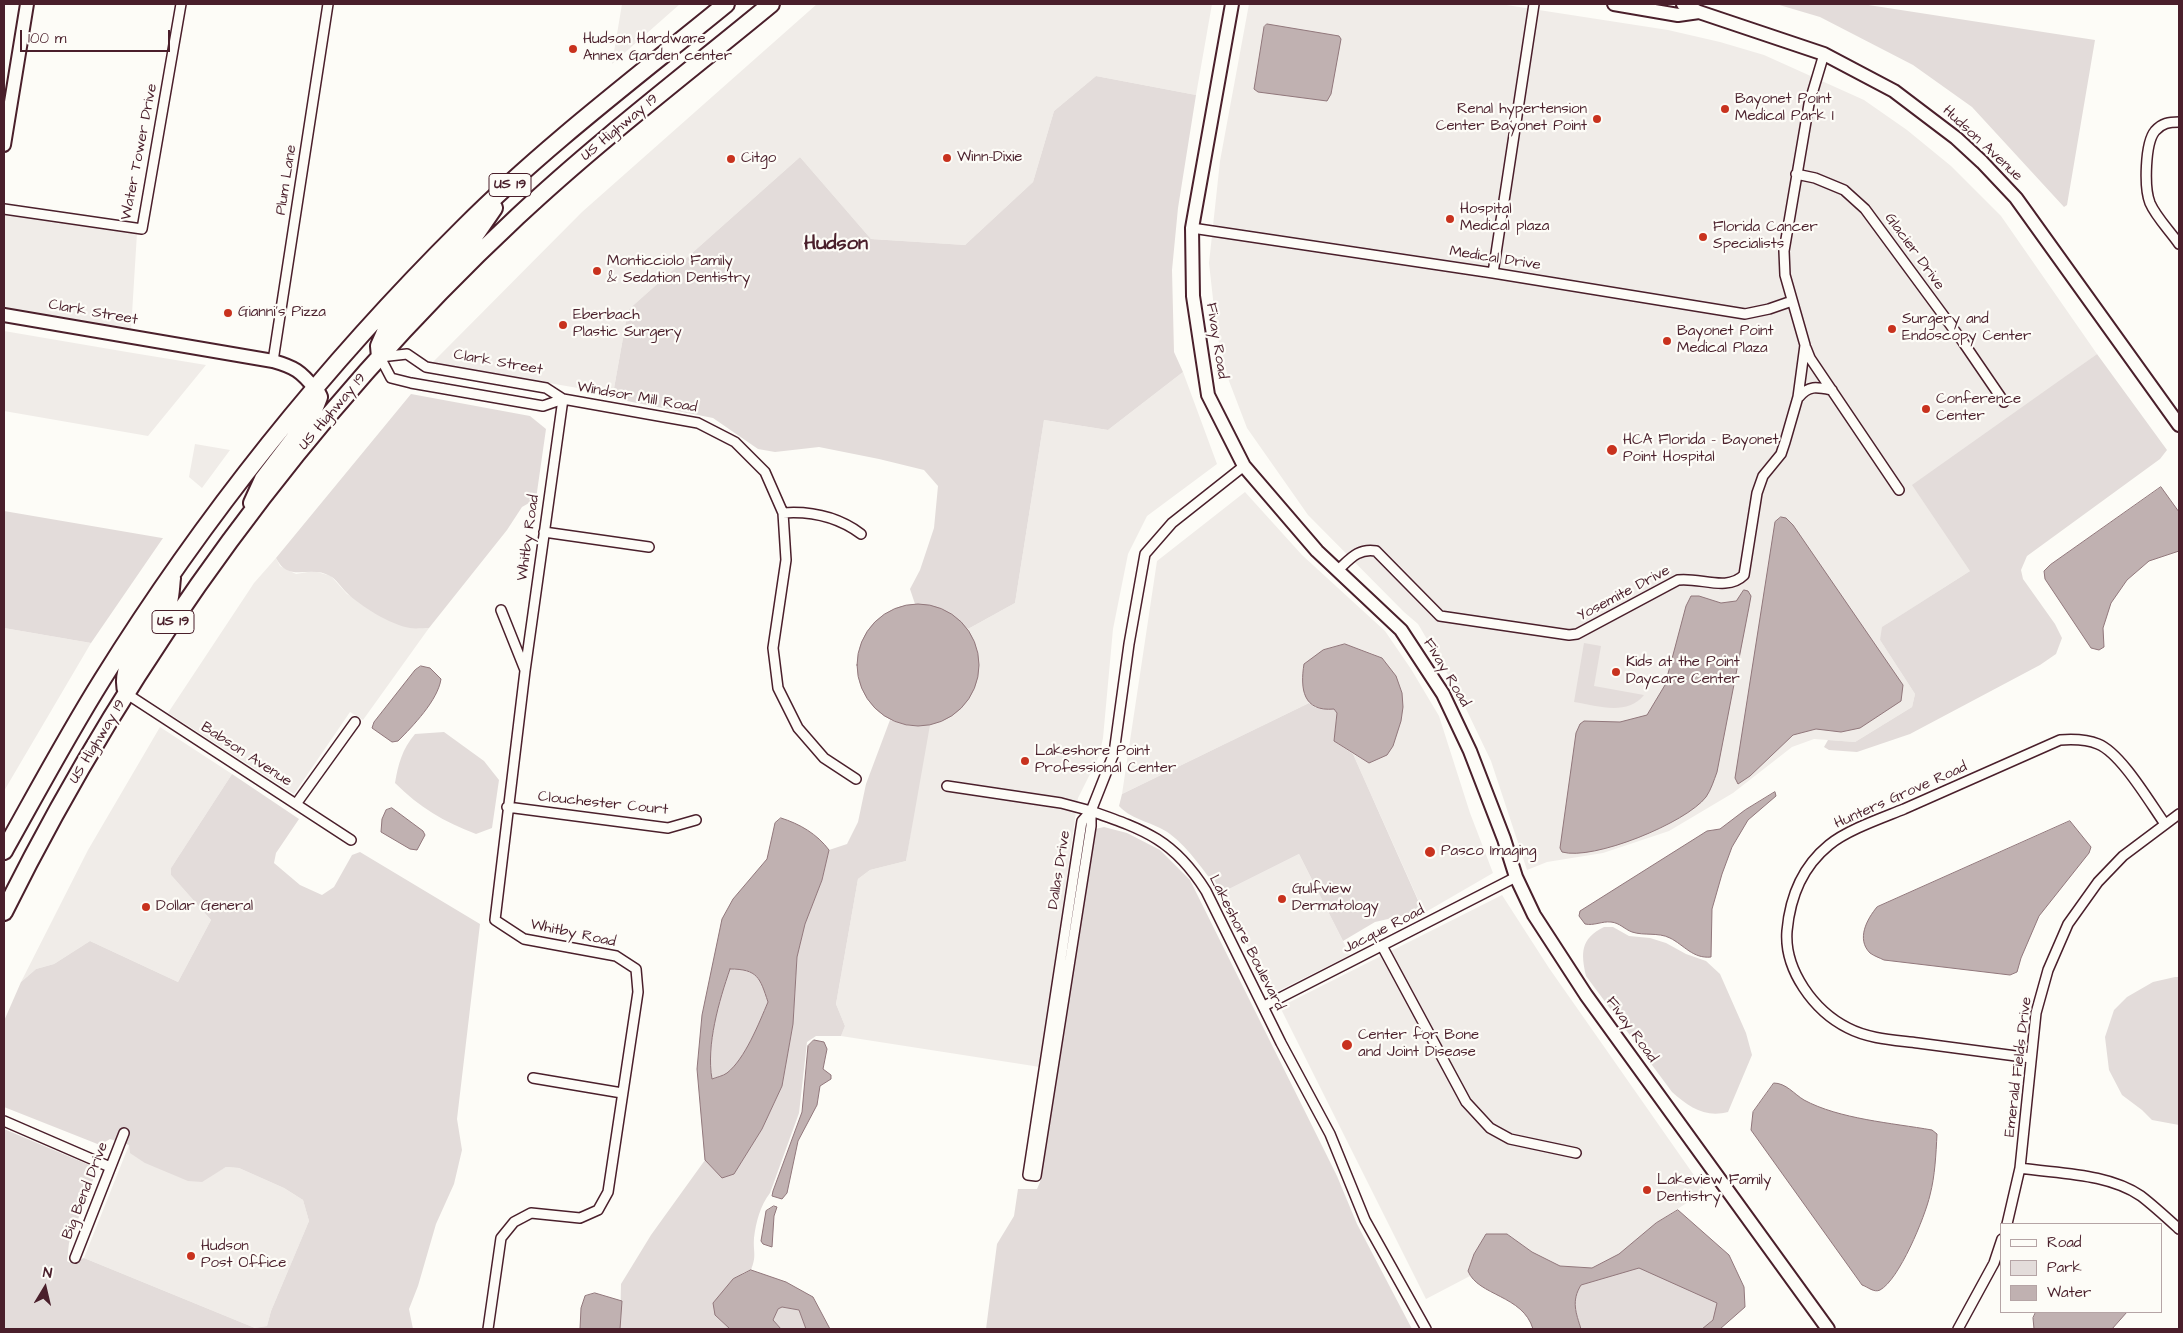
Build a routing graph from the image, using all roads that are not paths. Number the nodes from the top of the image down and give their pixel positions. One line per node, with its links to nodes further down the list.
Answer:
1 (27, 4): 12 (street)
2 (181, 4): 17 (street, Water Tower Drive)
3 (328, 4): 25 (street, Plum Lane)
4 (726, 4): 16 (highway, US Highway 19 / US 19)
5 (771, 4): 24 (highway, US Highway 19 / US 19)
6 (1232, 4): 18 (street, Fivay Road)
7 (1534, 4): 20 (street)
8 (1614, 4): 10 (street, Hudson Avenue)
9 (1683, 4): 10 (street, Hudson Avenue)
10 (1700, 12): 11 (street, Hudson Avenue)
11 (1824, 54): 15 (street, Yosemite Drive); 31 (street, Hudson Avenue)
12 (6, 119): 14 (street)
13 (2179, 122): 19 (street)
14 (4, 145)
15 (1796, 174): 21 (street, Yosemite Drive); 30 (street, Glacier Drive)
16 (508, 186): 24 (highway); 26 (highway, US Highway 19 / US 19)
17 (4, 209)
18 (1192, 228): 20 (street, Medical Drive); 32 (street, Fivay Road)
19 (2179, 244)
20 (1493, 273): 21 (street, Medical Drive)
21 (1792, 301): 23 (street, Yosemite Drive)
22 (4, 315): 25 (street, Clark Street)
23 (1805, 345): 27 (street, Yosemite Drive); 28 (street, Yosemite Drive)
24 (380, 357): 29 (street, Clark Street); 29 (street); 35 (highway, US Highway 19 / US 19)
25 (273, 360): 26 (street, Clark Street)
26 (316, 388): 35 (highway); 40 (highway, US Highway 19 / US 19)
27 (1832, 390): 28 (street); 33 (street, Yosemite Drive)
28 (1798, 397): 39 (street, Yosemite Drive)
29 (562, 399): 34 (street, Windsor Mill Road); 36 (street, Whitby Road)
30 (2004, 402)
31 (2179, 425)
32 (1244, 466): 39 (street, Fivay Road); 49 (street)
33 (1899, 490)
34 (783, 513): 37 (street); 45 (street, Windsor Mill Road)
35 (238, 532): 43 (highway, US Highway 19 / US 19)
36 (544, 532): 38 (street); 42 (street, Whitby Road)
37 (861, 534)
38 (649, 547)
39 (1338, 570): 55 (street, Fivay Road)
40 (173, 574): 43 (highway); 54 (highway, US Highway 19 / US 19)
41 (501, 610): 42 (street)
42 (525, 670): 48 (street, Whitby Road)
43 (127, 694): 47 (street, Babson Avenue); 56 (highway, US Highway 19 / US 19)
44 (355, 722): 47 (street)
45 (856, 779)
46 (947, 786): 49 (street, Lakeshore Boulevard)
47 (296, 804): 53 (street, Babson Avenue)
48 (507, 807): 51 (street, Clouchester Court); 61 (street, Whitby Road)
49 (1091, 811): 49 (street, Dallas Drive); 58 (street, Lakeshore Boulevard)
50 (2179, 814): 52 (street, Emerald Fields Drive)
51 (696, 820)
52 (2165, 824): 59 (street, Emerald Fields Drive); 59 (street, Hunters Grove Road)
53 (350, 840)
54 (4, 851)
55 (1516, 877): 57 (street, Jacque Road); 73 (street, Fivay Road)
56 (4, 912)
57 (1382, 946): 58 (street, Jacque Road); 64 (street)
58 (1264, 1006): 72 (street, Lakeshore Boulevard)
59 (2031, 1058): 66 (street, Emerald Fields Drive)
60 (533, 1078): 61 (street)
61 (622, 1093): 71 (street, Whitby Road)
62 (4, 1121): 65 (street)
63 (124, 1133): 65 (street, Big Bend Drive)
64 (1576, 1153)
65 (110, 1167): 70 (street, Big Bend Drive)
66 (2020, 1168): 67 (street, Emerald Fields Drive); 68 (street)
67 (2007, 1223)
68 (2179, 1229)
69 (2000, 1245): 74 (street)
70 (74, 1258)
71 (488, 1329)
72 (1426, 1329)
73 (1828, 1329)
74 (1958, 1329)

